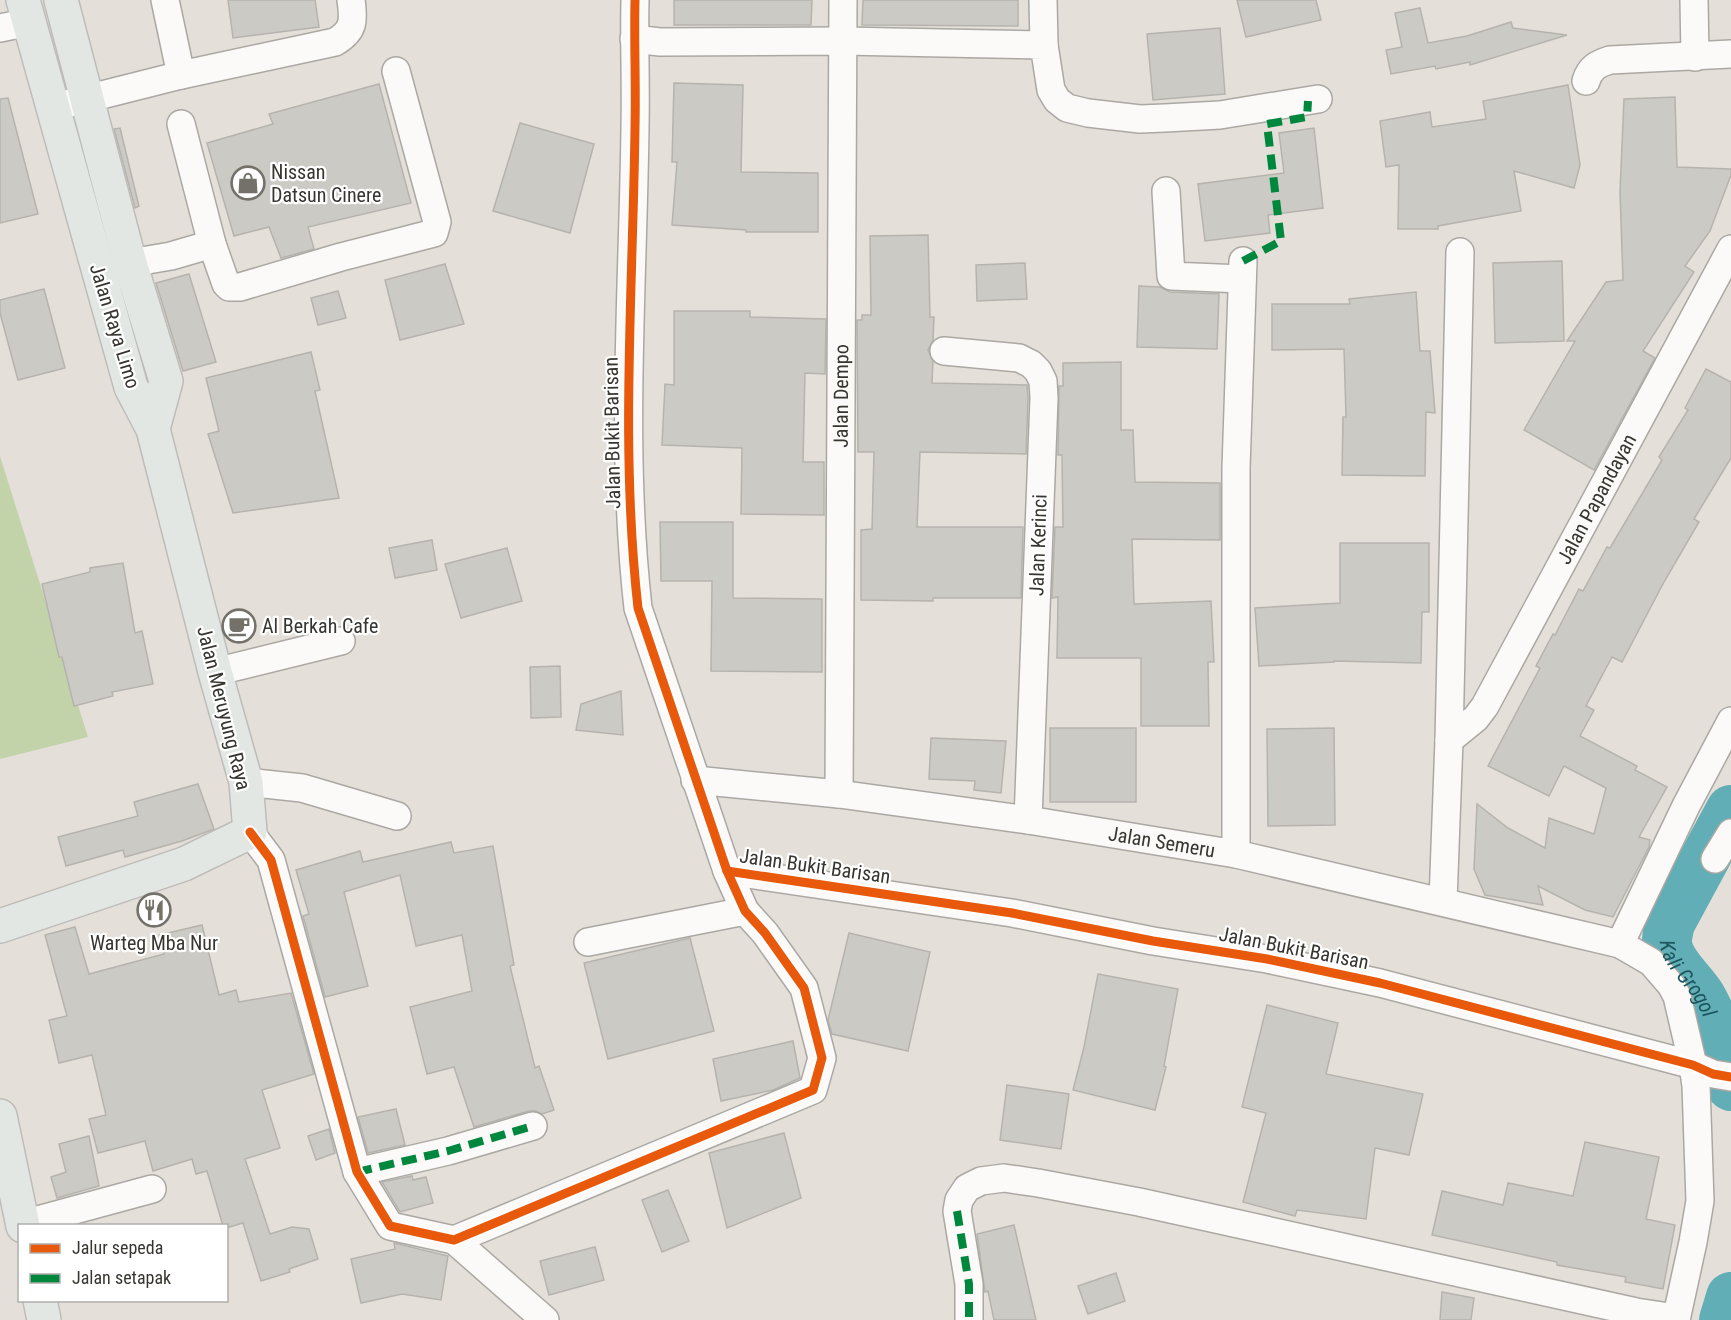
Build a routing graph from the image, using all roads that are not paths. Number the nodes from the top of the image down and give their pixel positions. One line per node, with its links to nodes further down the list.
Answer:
1 (61, 0): 18 (main road, Jalan Raya Limo)
2 (165, 0): 15 (street)
3 (351, 0): 15 (street)
4 (635, 0): 9 (street, Jalan Bukit Barisan)
5 (843, 0): 10 (street, Jalan Dempo)
6 (1043, 0): 11 (street)
7 (1694, 0): 13 (street)
8 (18, 17): 19 (main road, Jalan Raya Limo)
9 (634, 39): 10 (street); 32 (street, Jalan Bukit Barisan)
10 (843, 41): 11 (street); 34 (street, Jalan Dempo)
11 (1044, 45): 17 (street)
12 (1731, 54): 13 (street)
13 (1695, 57): 16 (street)
14 (396, 71): 22 (street)
15 (182, 75): 18 (street)
16 (1586, 81)
17 (1318, 99)
18 (86, 100): 19 (street); 25 (main road, Jalan Raya Limo)
19 (53, 107): 27 (main road, Jalan Raya Limo)
20 (182, 124): 22 (street)
21 (1166, 191): 39 (street)
22 (212, 244): 25 (street)
23 (1731, 249): 31 (street, Jalan Papandayan)
24 (1460, 252): 31 (street)
25 (130, 263): 27 (main road, Jalan Raya Limo)
26 (944, 351): 36 (street, Jalan Kerinci)
27 (153, 429): 29 (main road, Jalan Meruyung Raya)
28 (341, 641): 29 (street)
29 (215, 672): 33 (main road, Jalan Meruyung Raya)
30 (1731, 720): 46 (street)
31 (1449, 740): 42 (street)
32 (695, 780): 34 (street, Jalan Semeru); 41 (street, Jalan Bukit Barisan)
33 (246, 782): 35 (street); 37 (main road, Jalan Meruyung Raya)
34 (839, 794): 36 (street, Jalan Semeru)
35 (397, 816)
36 (1028, 820): 39 (street, Jalan Semeru)
37 (250, 832): 44 (main road); 50 (street)
38 (1731, 832): 40 (street)
39 (1236, 854): 42 (street, Jalan Semeru)
40 (1715, 859)
41 (726, 871): 43 (street); 47 (street, Jalan Bukit Barisan)
42 (1443, 901): 46 (street, Jalan Semeru)
43 (745, 911): 45 (street); 54 (street)
44 (0, 926)
45 (588, 942)
46 (1620, 944): 47 (street)
47 (1713, 1072): 56 (street)
48 (0, 1116): 52 (main road)
49 (534, 1126): 50 (street)
50 (357, 1172): 54 (street)
51 (152, 1190): 53 (street)
52 (23, 1224)
53 (27, 1224)
54 (454, 1239): 58 (street)
55 (40, 1302): 57 (main road)
56 (1676, 1319): 59 (street)
57 (44, 1320)
58 (545, 1320)
59 (969, 1320)

